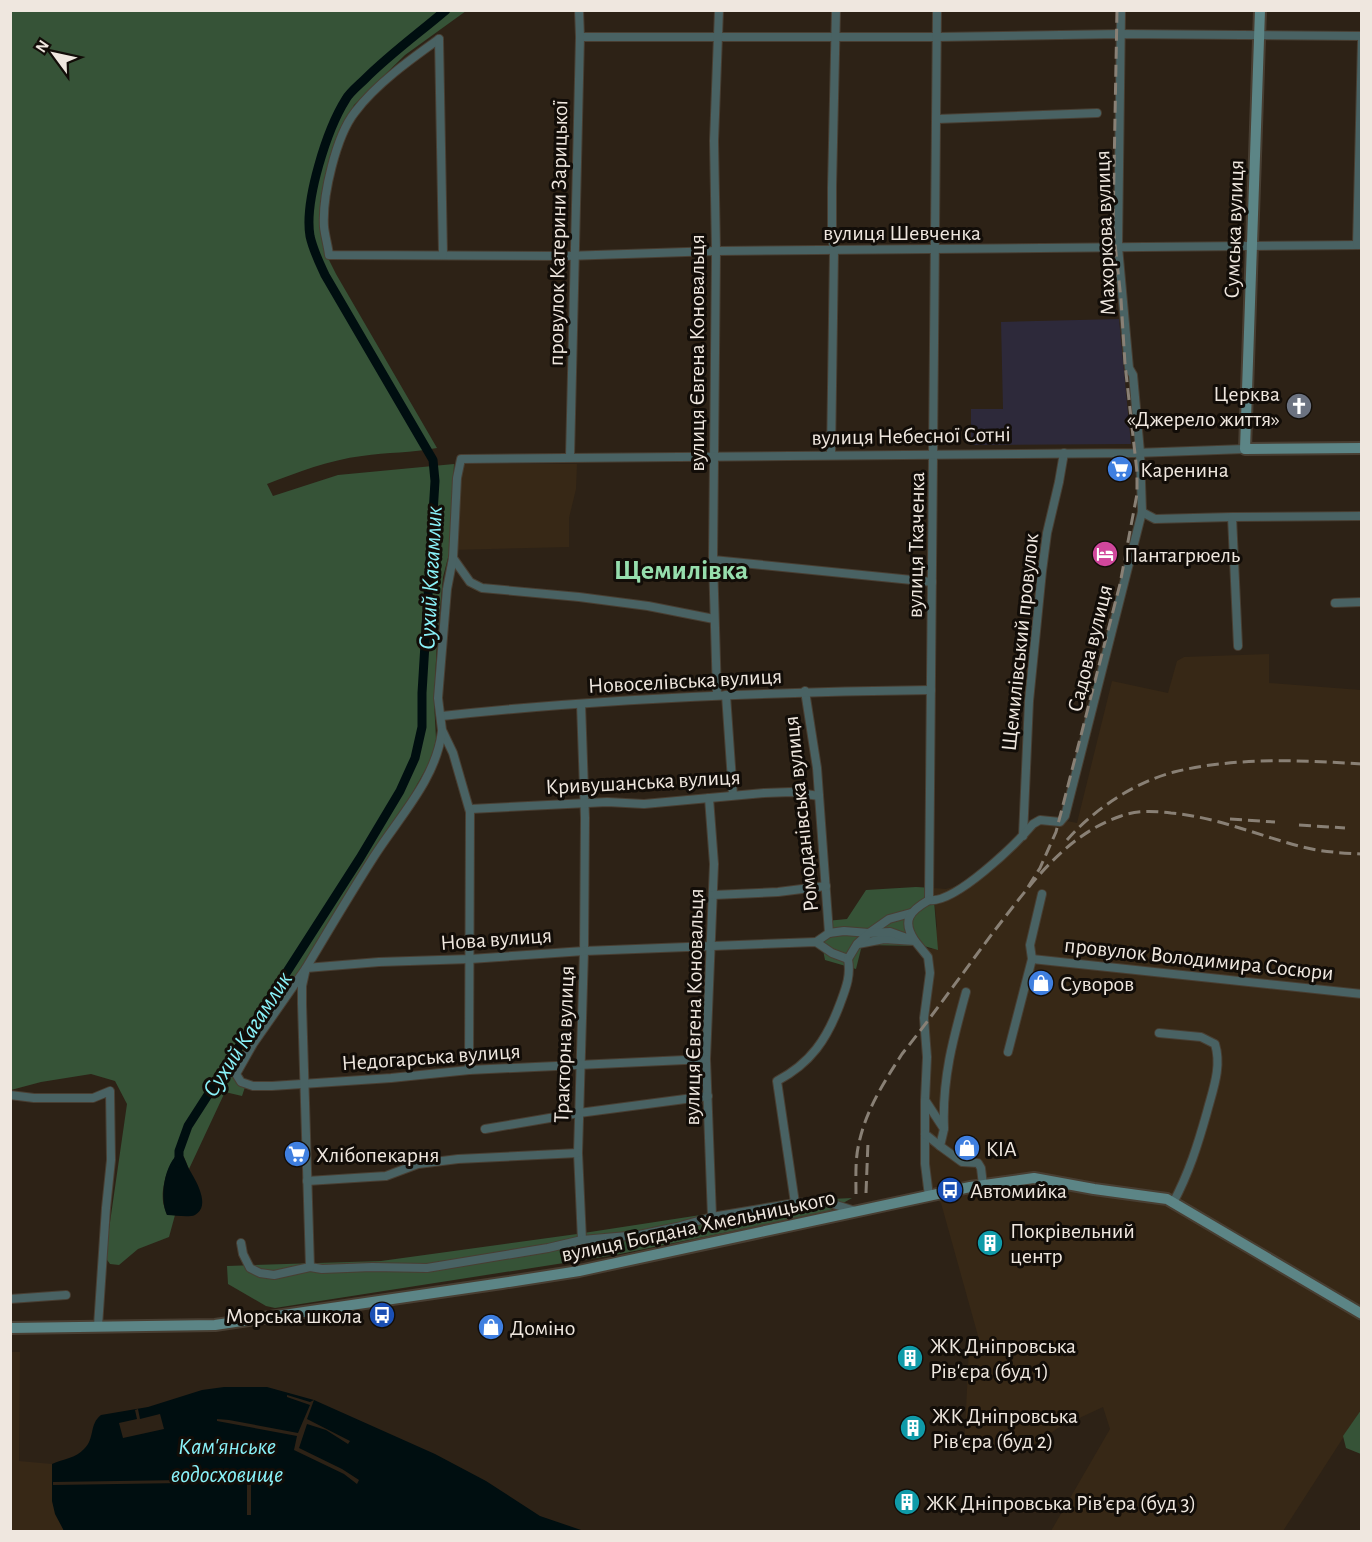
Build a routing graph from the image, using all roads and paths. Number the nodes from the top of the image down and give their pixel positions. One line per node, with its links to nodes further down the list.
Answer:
1 (579, 10): 10 (street, провулок Катерини Зарицької)
2 (719, 10): 11 (street, вулиця Євгена Коновальця)
3 (836, 10): 12 (street)
4 (937, 10): 13 (street, вулиця Ткаченка)
5 (1121, 10): 7 (street, Махоркова вулиця)
6 (1260, 10): 8 (main road, Сумська вулиця)
7 (1120, 34): 8 (street); 13 (street); 19 (street, Махоркова вулиця)
8 (1259, 34): 9 (street); 18 (main road, Сумська вулиця)
9 (1362, 36)
10 (580, 37): 11 (street); 24 (street, провулок Катерини Зарицької)
11 (718, 37): 12 (street); 22 (street, вулиця Євгена Коновальця)
12 (835, 37): 13 (street); 20 (street)
13 (937, 37): 16 (street, вулиця Ткаченка)
14 (1362, 41): 17 (street)
15 (1096, 113): 16 (street)
16 (937, 119): 21 (street, вулиця Ткаченка)
17 (1359, 245): 18 (street, вулиця Шевченка)
18 (1252, 246): 19 (street, вулиця Шевченка); 26 (main road, Сумська вулиця)
19 (1118, 247): 21 (street, вулиця Шевченка); 27 (street, Махоркова вулиця)
20 (834, 250): 21 (street, вулиця Шевченка); 22 (street, вулиця Шевченка); 30 (street)
21 (934, 250): 29 (street, вулиця Ткаченка)
22 (716, 251): 24 (street, вулиця Шевченка); 31 (street, вулиця Євгена Коновальця)
23 (443, 255): 23 (street, вулиця Шевченка); 24 (street, вулиця Шевченка)
24 (574, 256): 32 (street, провулок Катерини Зарицької)
25 (1362, 448): 26 (main road, вулиця Небесної Сотні)
26 (1245, 449): 27 (street, вулиця Небесної Сотні)
27 (1140, 452): 28 (street, вулиця Небесної Сотні); 33 (street, Садова вулиця)
28 (1064, 453): 29 (street, вулиця Небесної Сотні); 55 (street, Щемилівський провулок)
29 (933, 454): 30 (street, вулиця Небесної Сотні); 38 (street, вулиця Ткаченка)
30 (831, 455): 31 (street, вулиця Небесної Сотні)
31 (714, 456): 32 (street, вулиця Небесної Сотні); 37 (street, вулиця Євгена Коновальця)
32 (570, 458): 36 (street, вулиця Небесної Сотні)
33 (1142, 512): 35 (street); 55 (street, Садова вулиця)
34 (1362, 516): 35 (street)
35 (1232, 517): 42 (street)
36 (453, 558): 41 (street); 48 (street)
37 (713, 560): 38 (street); 41 (street, вулиця Євгена Коновальця)
38 (933, 582): 43 (street, вулиця Ткаченка)
39 (1362, 602): 40 (street)
40 (1335, 603)
41 (714, 619): 46 (street, вулиця Євгена Коновальця)
42 (1239, 646)
43 (931, 690): 44 (street, Новоселівська вулиця); 59 (street, вулиця Ткаченка)
44 (806, 691): 45 (street, Новоселівська вулиця); 51 (street, Ромоданівська вулиця)
45 (726, 694): 46 (street, Новоселівська вулиця); 50 (street)
46 (717, 695): 47 (street, Новоселівська вулиця)
47 (581, 704): 48 (street, Новоселівська вулиця); 53 (street, Тракторна вулиця)
48 (442, 716): 49 (street)
49 (442, 730): 54 (street); 71 (street)
50 (733, 795): 51 (street, Кривушанська вулиця); 52 (street, Кривушанська вулиця)
51 (819, 796): 56 (street, Ромоданівська вулиця)
52 (709, 798): 53 (street, Кривушанська вулиця); 58 (street, вулиця Євгена Коновальця)
53 (585, 804): 54 (street, Кривушанська вулиця); 67 (street, Тракторна вулиця)
54 (470, 809): 68 (street)
55 (1023, 836): 59 (street)
56 (826, 886): 58 (street); 61 (street, Ромоданівська вулиця)
57 (1042, 894): 70 (street)
58 (713, 895): 66 (street, вулиця Євгена Коновальця)
59 (929, 900): 60 (street)
60 (911, 913): 62 (street); 63 (street)
61 (829, 933): 62 (street); 64 (street)
62 (869, 933): 63 (street); 65 (street)
63 (915, 941): 65 (street); 82 (street)
64 (816, 942): 66 (street, Нова вулиця); 69 (street)
65 (857, 944): 69 (street)
66 (712, 945): 67 (street, Нова вулиця); 76 (street, вулиця Євгена Коновальця)
67 (584, 951): 68 (street, Нова вулиця); 77 (street, Тракторна вулиця)
68 (470, 959): 71 (street, Нова вулиця); 78 (street)
69 (848, 959): 92 (street)
70 (1032, 959): 73 (street, провулок Володимира Сосюри); 75 (street)
71 (306, 968): 79 (street); 79 (street, Недогарська вулиця)
72 (966, 992): 85 (street)
73 (1362, 994)
74 (1160, 1033): 93 (street)
75 (1008, 1052)
76 (706, 1059): 77 (street, Недогарська вулиця); 81 (street, вулиця Євгена Коновальця)
77 (581, 1064): 78 (street, Недогарська вулиця); 83 (street, Тракторна вулиця)
78 (469, 1070): 79 (street, Недогарська вулиця)
79 (305, 1082): 89 (street)
80 (10, 1095): 102 (street)
81 (708, 1096): 83 (street); 95 (street, вулиця Євгена Коновальця)
82 (925, 1100): 85 (street); 86 (street)
83 (579, 1113): 84 (street); 88 (street, Тракторна вулиця)
84 (485, 1129)
85 (944, 1129): 87 (street)
86 (925, 1134): 87 (street); 91 (street)
87 (940, 1146): 90 (street)
88 (578, 1152): 89 (street); 96 (street, Тракторна вулиця)
89 (307, 1181): 98 (street)
90 (983, 1185): 91 (main road, вулиця Богдана Хмельницького); 93 (main road, вулиця Богдана Хмельницького)
91 (929, 1196): 94 (main road, вулиця Богдана Хмельницького)
92 (795, 1203): 94 (street); 95 (street)
93 (1173, 1203): 101 (main road, вулиця Богдана Хмельницького)
94 (857, 1211): 102 (main road, вулиця Богдана Хмельницького)
95 (712, 1217): 96 (street)
96 (582, 1240): 98 (street)
97 (241, 1243): 98 (street)
98 (310, 1267)
99 (66, 1295): 100 (street)
100 (10, 1299)
101 (1362, 1314)
102 (98, 1326): 103 (main road, вулиця Богдана Хмельницького)
103 (10, 1328)

